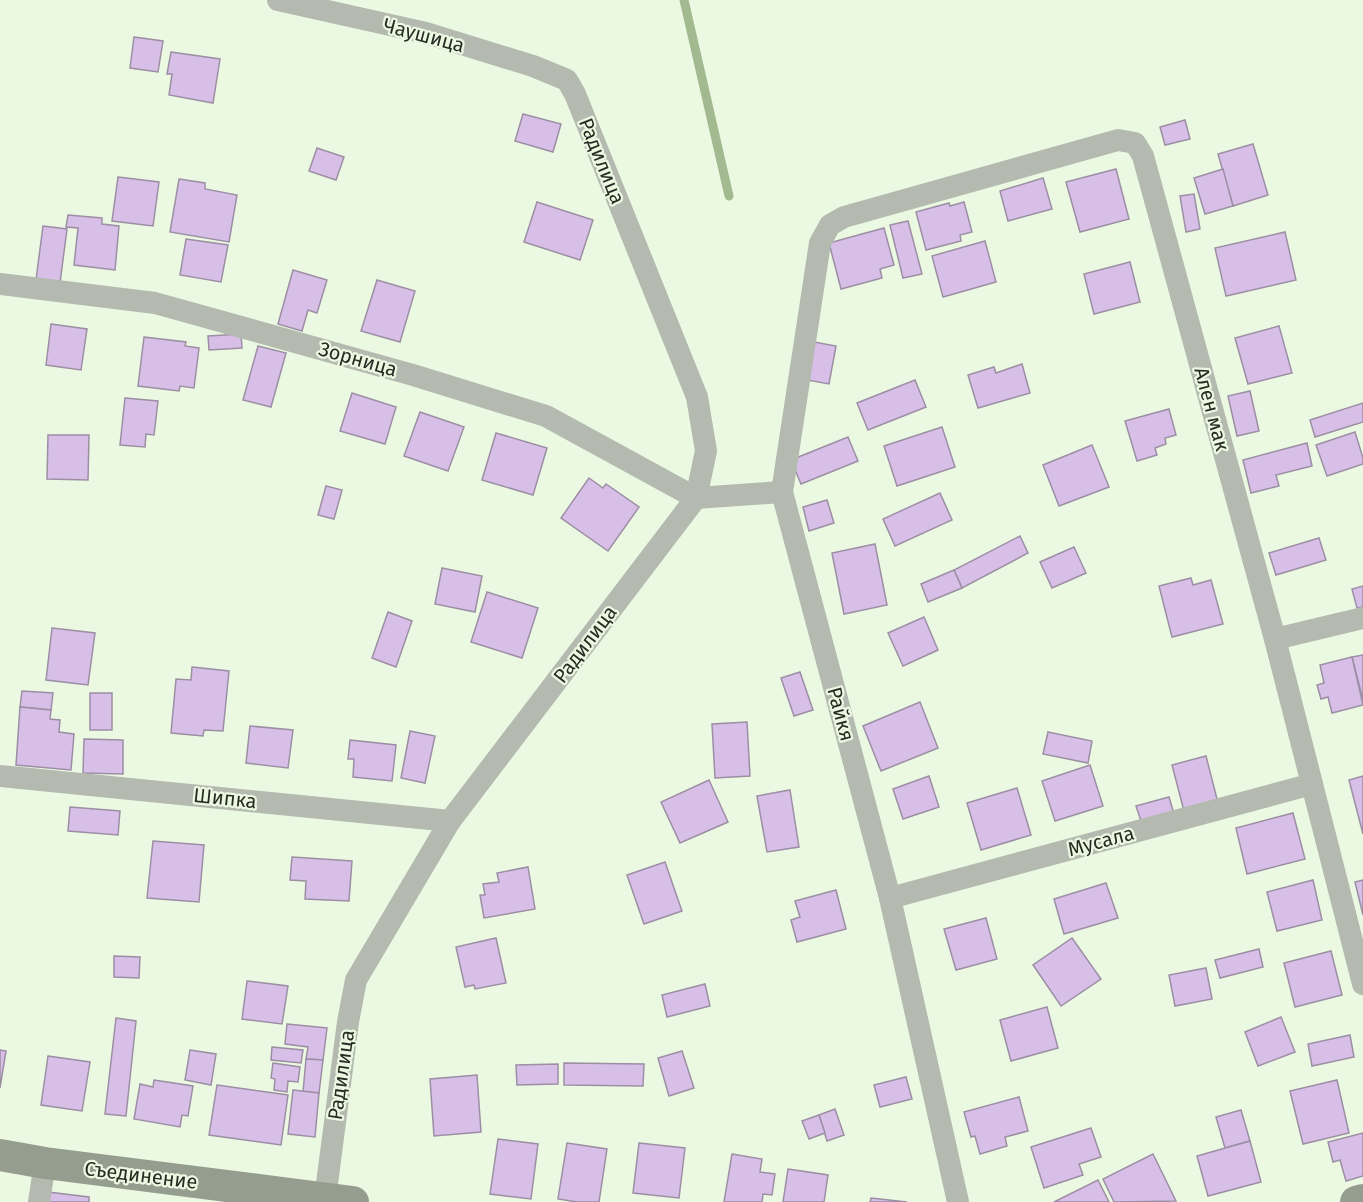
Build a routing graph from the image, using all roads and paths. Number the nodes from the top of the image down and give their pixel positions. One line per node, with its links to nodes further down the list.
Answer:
1 (278, 0): 2 (street, Чаушица)
2 (567, 80): 6 (street, Радилица)
3 (830, 225): 5 (street, Райкя); 8 (street, Ален мак)
4 (0, 284): 6 (street, Зорница)
5 (782, 492): 6 (street); 12 (street, Райкя)
6 (696, 498): 11 (street, Радилица)
7 (1363, 618): 8 (street)
8 (1275, 639): 10 (street, Ален мак)
9 (0, 776): 11 (street, Шипка)
10 (1312, 784): 12 (street, Мусала); 13 (street, Ален мак)
11 (450, 821): 16 (street, Радилица)
12 (890, 898): 19 (street, Райкя)
13 (1362, 978)
14 (0, 1155): 15 (street, Съединение)
15 (45, 1163): 16 (street, Съединение); 18 (street)
16 (339, 1200)
17 (1363, 1200): 20 (street)
18 (39, 1202)
19 (958, 1202)
20 (1356, 1202)

